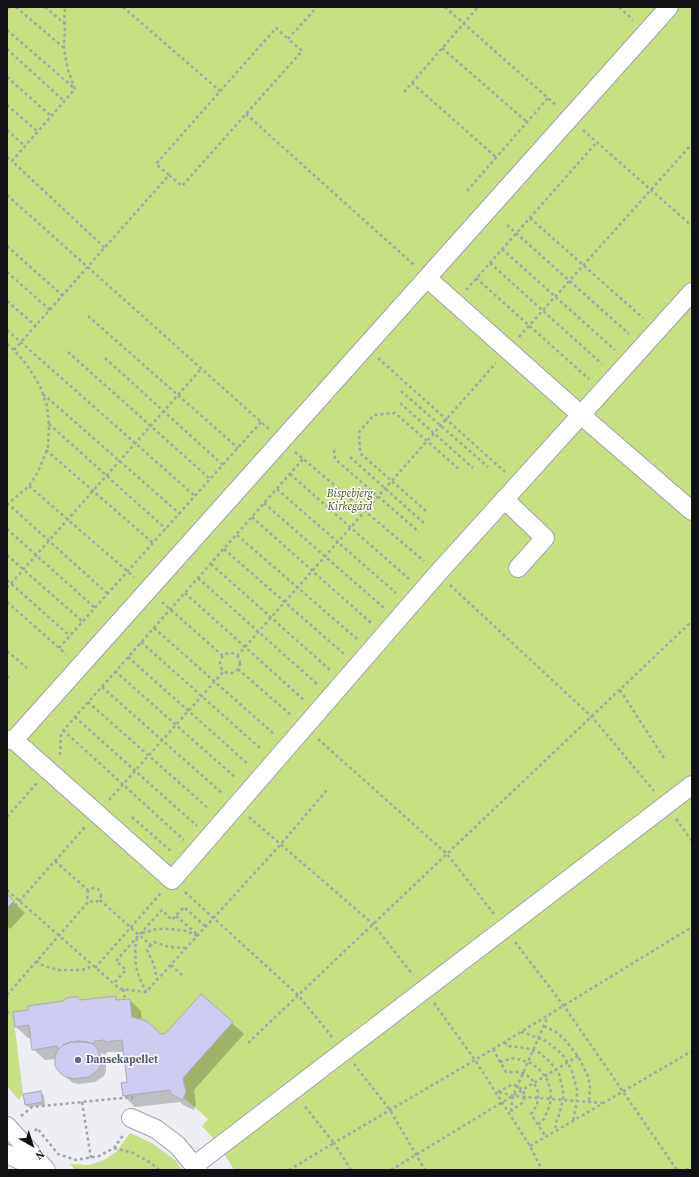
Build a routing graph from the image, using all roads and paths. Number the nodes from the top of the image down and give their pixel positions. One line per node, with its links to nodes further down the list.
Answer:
1 (16, 7): 15 (path)
2 (45, 7): 10 (path)
3 (65, 7): 10 (path)
4 (124, 7): 19 (path)
5 (316, 7): 12 (path)
6 (446, 7): 9 (path)
7 (478, 7): 9 (path)
8 (669, 7): 49 (street)
9 (464, 23): 13 (path)
10 (64, 24): 15 (path)
11 (7, 30): 18 (path)
12 (288, 39): 19 (path); 24 (path)
13 (442, 48): 17 (path); 26 (path)
14 (7, 49): 22 (path)
15 (64, 49): 18 (path)
16 (7, 77): 25 (path)
17 (412, 83): 20 (path); 33 (path)
18 (75, 89): 22 (path)
19 (220, 91): 35 (path)
20 (404, 92)
21 (548, 98): 26 (path)
22 (64, 101): 25 (path)
23 (7, 105): 28 (path)
24 (246, 114): 35 (path); 44 (path)
25 (51, 116): 28 (path)
26 (527, 122): 33 (path)
27 (7, 130): 31 (path)
28 (38, 132): 31 (path)
29 (597, 142): 38 (path)
30 (692, 144): 46 (path)
31 (25, 146): 34 (path)
32 (7, 157): 34 (path)
33 (497, 158): 36 (path)
34 (12, 161): 42 (path)
35 (169, 175): 42 (path)
36 (467, 191)
37 (7, 195): 47 (path)
38 (530, 218): 40 (path); 46 (path)
39 (507, 225): 40 (path)
40 (516, 233): 43 (path); 51 (path)
41 (7, 246): 53 (path)
42 (105, 248): 47 (path)
43 (502, 249): 45 (path); 54 (path)
44 (406, 258)
45 (490, 263): 50 (path); 58 (path)
46 (584, 265): 51 (path); 63 (path)
47 (88, 268): 53 (path); 73 (path)
48 (7, 272): 57 (path)
49 (427, 278): 56 (street); 67 (street)
50 (476, 278): 56 (path); 61 (path)
51 (570, 281): 54 (path); 66 (path)
52 (692, 292): 63 (street)
53 (63, 296): 57 (path)
54 (556, 297): 58 (path); 72 (path)
55 (7, 301): 60 (path)
56 (455, 303): 69 (street)
57 (50, 310): 60 (path)
58 (543, 311): 61 (path); 74 (path)
59 (88, 316): 78 (path)
60 (36, 326): 64 (path)
61 (529, 326): 69 (path); 76 (path)
62 (7, 330): 64 (path)
63 (657, 331): 66 (street)
64 (21, 342): 68 (path); 90 (path)
65 (7, 344): 68 (path)
66 (643, 346): 72 (street)
67 (366, 347): 82 (path); 88 (street)
68 (14, 350): 77 (path)
69 (508, 350): 81 (street); 82 (path)
70 (68, 352): 85 (path)
71 (105, 358): 80 (path)
72 (628, 362): 74 (street)
73 (201, 369): 78 (path); 83 (path)
74 (616, 376): 76 (street)
75 (401, 391): 86 (path)
76 (603, 391): 81 (street)
77 (42, 393): 84 (path); 96 (path)
78 (178, 395): 80 (path); 91 (path)
79 (400, 404): 87 (path)
80 (164, 411): 85 (path); 97 (path)
81 (581, 415): 105 (street); 117 (street)
82 (446, 420): 86 (path); 105 (path)
83 (261, 422): 88 (path); 91 (path)
84 (49, 424): 92 (path); 102 (path)
85 (150, 426): 90 (path); 103 (path)
86 (441, 426): 87 (path); 99 (path)
87 (434, 433): 89 (path); 98 (path)
88 (282, 441): 95 (path); 145 (street)
89 (427, 441): 100 (path); 104 (path); 104 (path)
90 (135, 443): 96 (path); 110 (path)
91 (238, 448): 97 (path)
92 (46, 450): 106 (path); 109 (path)
93 (334, 450): 111 (path)
94 (350, 457): 107 (path)
95 (303, 459): 101 (path); 116 (path)
96 (120, 461): 102 (path); 118 (path)
97 (223, 465): 103 (path)
98 (473, 468)
99 (488, 468)
100 (460, 470)
101 (290, 474): 108 (path); 122 (path)
102 (106, 476): 109 (path); 124 (path)
103 (210, 479): 110 (path)
104 (392, 481): 107 (path); 115 (path)
105 (518, 484): 112 (street)
106 (29, 486): 113 (path); 120 (path)
107 (385, 488): 111 (path); 121 (path)
108 (277, 489): 114 (path); 128 (path)
109 (93, 491): 120 (path); 129 (path)
110 (195, 496): 118 (path)
111 (378, 496): 116 (path); 125 (path)
112 (504, 499): 135 (street); 139 (street)
113 (7, 502): 127 (path)
114 (264, 503): 119 (path); 133 (path)
115 (426, 510)
116 (365, 511): 122 (path); 139 (path)
117 (692, 511)
118 (180, 514): 124 (path)
119 (252, 517): 126 (path); 137 (path)
120 (68, 519): 127 (path); 138 (path)
121 (426, 524)
122 (351, 527): 128 (path); 146 (path)
123 (7, 529): 132 (path)
124 (166, 529): 129 (path)
125 (419, 532)
126 (236, 535): 130 (path); 143 (path)
127 (49, 541): 132 (path); 148 (path)
128 (338, 542): 133 (path); 151 (path)
129 (153, 543): 138 (path)
130 (224, 549): 134 (path); 150 (path)
131 (7, 555): 136 (path)
132 (36, 555): 136 (path); 152 (path)
133 (325, 556): 137 (path); 155 (path)
134 (211, 564): 140 (path); 154 (path)
135 (518, 568)
136 (23, 569): 142 (path); 156 (path)
137 (312, 571): 143 (path); 160 (path)
138 (128, 572): 145 (path); 148 (path)
139 (438, 573): 146 (street); 185 (path)
140 (198, 578): 147 (path); 159 (path)
141 (7, 580): 142 (path)
142 (11, 583): 144 (path); 161 (path)
143 (298, 587): 150 (path); 166 (path)
144 (7, 588)
145 (149, 590): 153 (path); 171 (street)
146 (422, 592): 151 (street)
147 (185, 593): 153 (path); 163 (path)
148 (108, 594): 152 (path)
149 (7, 602): 164 (path)
150 (284, 602): 154 (path); 170 (path)
151 (410, 606): 155 (street)
152 (95, 608): 156 (path)
153 (170, 609): 158 (path); 167 (path)
154 (271, 617): 159 (path); 177 (path)
155 (398, 620): 160 (street)
156 (83, 622): 161 (path)
157 (692, 622): 179 (path)
158 (154, 628): 162 (path); 176 (path)
159 (258, 632): 163 (path); 181 (path)
160 (384, 635): 166 (street)
161 (70, 636): 164 (path)
162 (141, 642): 169 (path); 180 (path)
163 (245, 647): 168 (path); 184 (path)
164 (59, 648): 171 (path)
165 (7, 650): 172 (path)
166 (371, 651): 170 (street)
167 (223, 656): 168 (path); 174 (path)
168 (237, 656): 173 (path)
169 (128, 657): 175 (path); 183 (path)
170 (358, 666): 177 (street)
171 (80, 667): 190 (street)
172 (27, 668)
173 (238, 669): 174 (path); 188 (path)
174 (224, 671): 176 (path)
175 (115, 672): 178 (path); 187 (path)
176 (214, 681): 180 (path); 192 (path)
177 (344, 682): 181 (street)
178 (102, 687): 182 (path); 191 (path)
179 (620, 690): 185 (path); 194 (path)
180 (202, 696): 183 (path); 196 (path)
181 (331, 696): 184 (street)
182 (88, 702): 186 (path); 193 (path)
183 (189, 710): 187 (path); 199 (path)
184 (318, 712): 188 (street)
185 (592, 717): 207 (path); 227 (path)
186 (75, 718): 189 (path); 198 (path)
187 (176, 725): 191 (path); 202 (path)
188 (305, 727): 192 (street)
189 (63, 730): 195 (path); 200 (path)
190 (11, 740): 197 (street)
191 (162, 740): 193 (path); 208 (path)
192 (288, 746): 196 (street)
193 (148, 756): 198 (path); 212 (path)
194 (664, 758)
195 (65, 760)
196 (275, 761): 199 (street)
197 (48, 770): 209 (street); 211 (path)
198 (135, 771): 200 (path); 213 (path)
199 (262, 776): 202 (street)
200 (123, 784): 205 (path); 216 (path)
201 (692, 785): 207 (street)
202 (250, 790): 208 (street)
203 (327, 790): 215 (path)
204 (105, 794): 205 (path)
205 (110, 799): 206 (path); 209 (path)
206 (116, 804)
207 (666, 805): 214 (path); 244 (street)
208 (236, 806): 212 (street); 215 (path)
209 (97, 814): 217 (path); 218 (street)
210 (128, 814): 216 (path)
211 (7, 817)
212 (223, 821): 213 (street)
213 (209, 837): 216 (street)
214 (692, 842)
215 (281, 844): 226 (path); 227 (path)
216 (191, 858): 218 (street)
217 (55, 861): 220 (path); 223 (path)
218 (172, 880): 226 (path); 228 (path)
219 (7, 890): 223 (path)
220 (88, 890): 221 (path); 222 (path)
221 (100, 900): 222 (path); 228 (path)
222 (89, 901): 232 (path)
223 (19, 902): 224 (path); 232 (path)
224 (7, 915)
225 (176, 916): 229 (path); 231 (path); 233 (path)
226 (214, 918): 229 (path); 247 (path)
227 (373, 924): 244 (path); 247 (path)
228 (131, 927): 231 (path); 239 (path)
229 (206, 927): 233 (path)
230 (692, 927): 249 (path)
231 (139, 935): 233 (path); 234 (path); 242 (path); 245 (path)
232 (59, 936): 236 (path); 237 (path)
233 (197, 936): 235 (path)
234 (151, 945): 235 (path); 241 (path)
235 (186, 948): 238 (path)
236 (36, 961): 237 (path); 246 (path)
237 (92, 965): 239 (path)
238 (171, 965): 240 (path); 241 (path)
239 (95, 968): 242 (path)
240 (184, 977)
241 (157, 980): 245 (path)
242 (114, 983): 243 (path)
243 (123, 989): 245 (path); 248 (path)
244 (424, 990): 258 (street); 260 (path)
245 (146, 992)
246 (7, 995)
247 (298, 995): 254 (path); 258 (path)
248 (125, 999)
249 (548, 1016): 250 (path); 251 (path)
250 (544, 1026): 252 (path); 259 (path)
251 (521, 1032): 252 (path); 253 (path)
252 (538, 1038): 256 (path); 263 (path)
253 (505, 1042): 255 (path); 256 (path)
254 (248, 1043)
255 (493, 1049): 260 (path); 261 (path)
256 (533, 1050): 262 (path); 264 (path)
257 (692, 1051): 281 (path)
258 (344, 1052): 270 (street); 282 (path)
259 (578, 1056): 263 (path); 280 (path)
260 (475, 1060): 271 (path); 282 (path)
261 (500, 1062): 262 (path); 265 (path)
262 (528, 1062): 265 (path); 266 (path)
263 (568, 1063): 264 (path); 277 (path)
264 (556, 1070): 266 (path); 276 (path)
265 (523, 1074): 267 (path); 268 (path)
266 (545, 1077): 267 (path); 275 (path)
267 (534, 1083): 269 (path); 274 (path)
268 (517, 1086): 269 (path); 271 (path); 272 (path)
269 (523, 1090): 272 (path); 273 (path)
270 (293, 1091): 291 (path); 299 (street)
271 (498, 1092): 272 (path); 279 (path)
272 (513, 1096): 273 (path); 279 (path); 283 (path)
273 (525, 1096): 274 (path); 283 (path)
274 (538, 1098): 275 (path); 286 (path)
275 (550, 1099): 276 (path); 286 (path)
276 (563, 1100): 277 (path); 288 (path)
277 (577, 1101): 280 (path); 285 (path)
278 (82, 1102): 284 (path); 287 (path); 296 (path)
279 (502, 1102): 283 (path); 295 (path)
280 (589, 1102): 281 (path)
281 (604, 1104): 285 (path)
282 (390, 1110): 291 (path); 295 (path)
283 (509, 1112): 292 (path)
284 (131, 1118): 293 (path); 299 (street)
285 (573, 1121): 288 (path)
286 (538, 1124): 289 (path)
287 (7, 1126): 290 (street)
288 (557, 1130): 289 (path)
289 (546, 1137): 292 (path)
290 (23, 1143): 296 (path); 302 (street)
291 (334, 1143): 304 (path); 305 (path)
292 (530, 1146): 308 (path)
293 (114, 1148): 296 (path); 303 (path)
294 (7, 1154): 301 (street)
295 (416, 1155): 306 (path); 307 (path)
296 (91, 1158)
297 (692, 1166): 309 (path)
298 (7, 1167): 300 (street)
299 (197, 1168)
300 (10, 1170)
301 (35, 1170)
302 (46, 1170)
303 (159, 1170)
304 (289, 1170)
305 (351, 1170)
306 (391, 1170)
307 (425, 1170)
308 (542, 1170)
309 (686, 1170)

